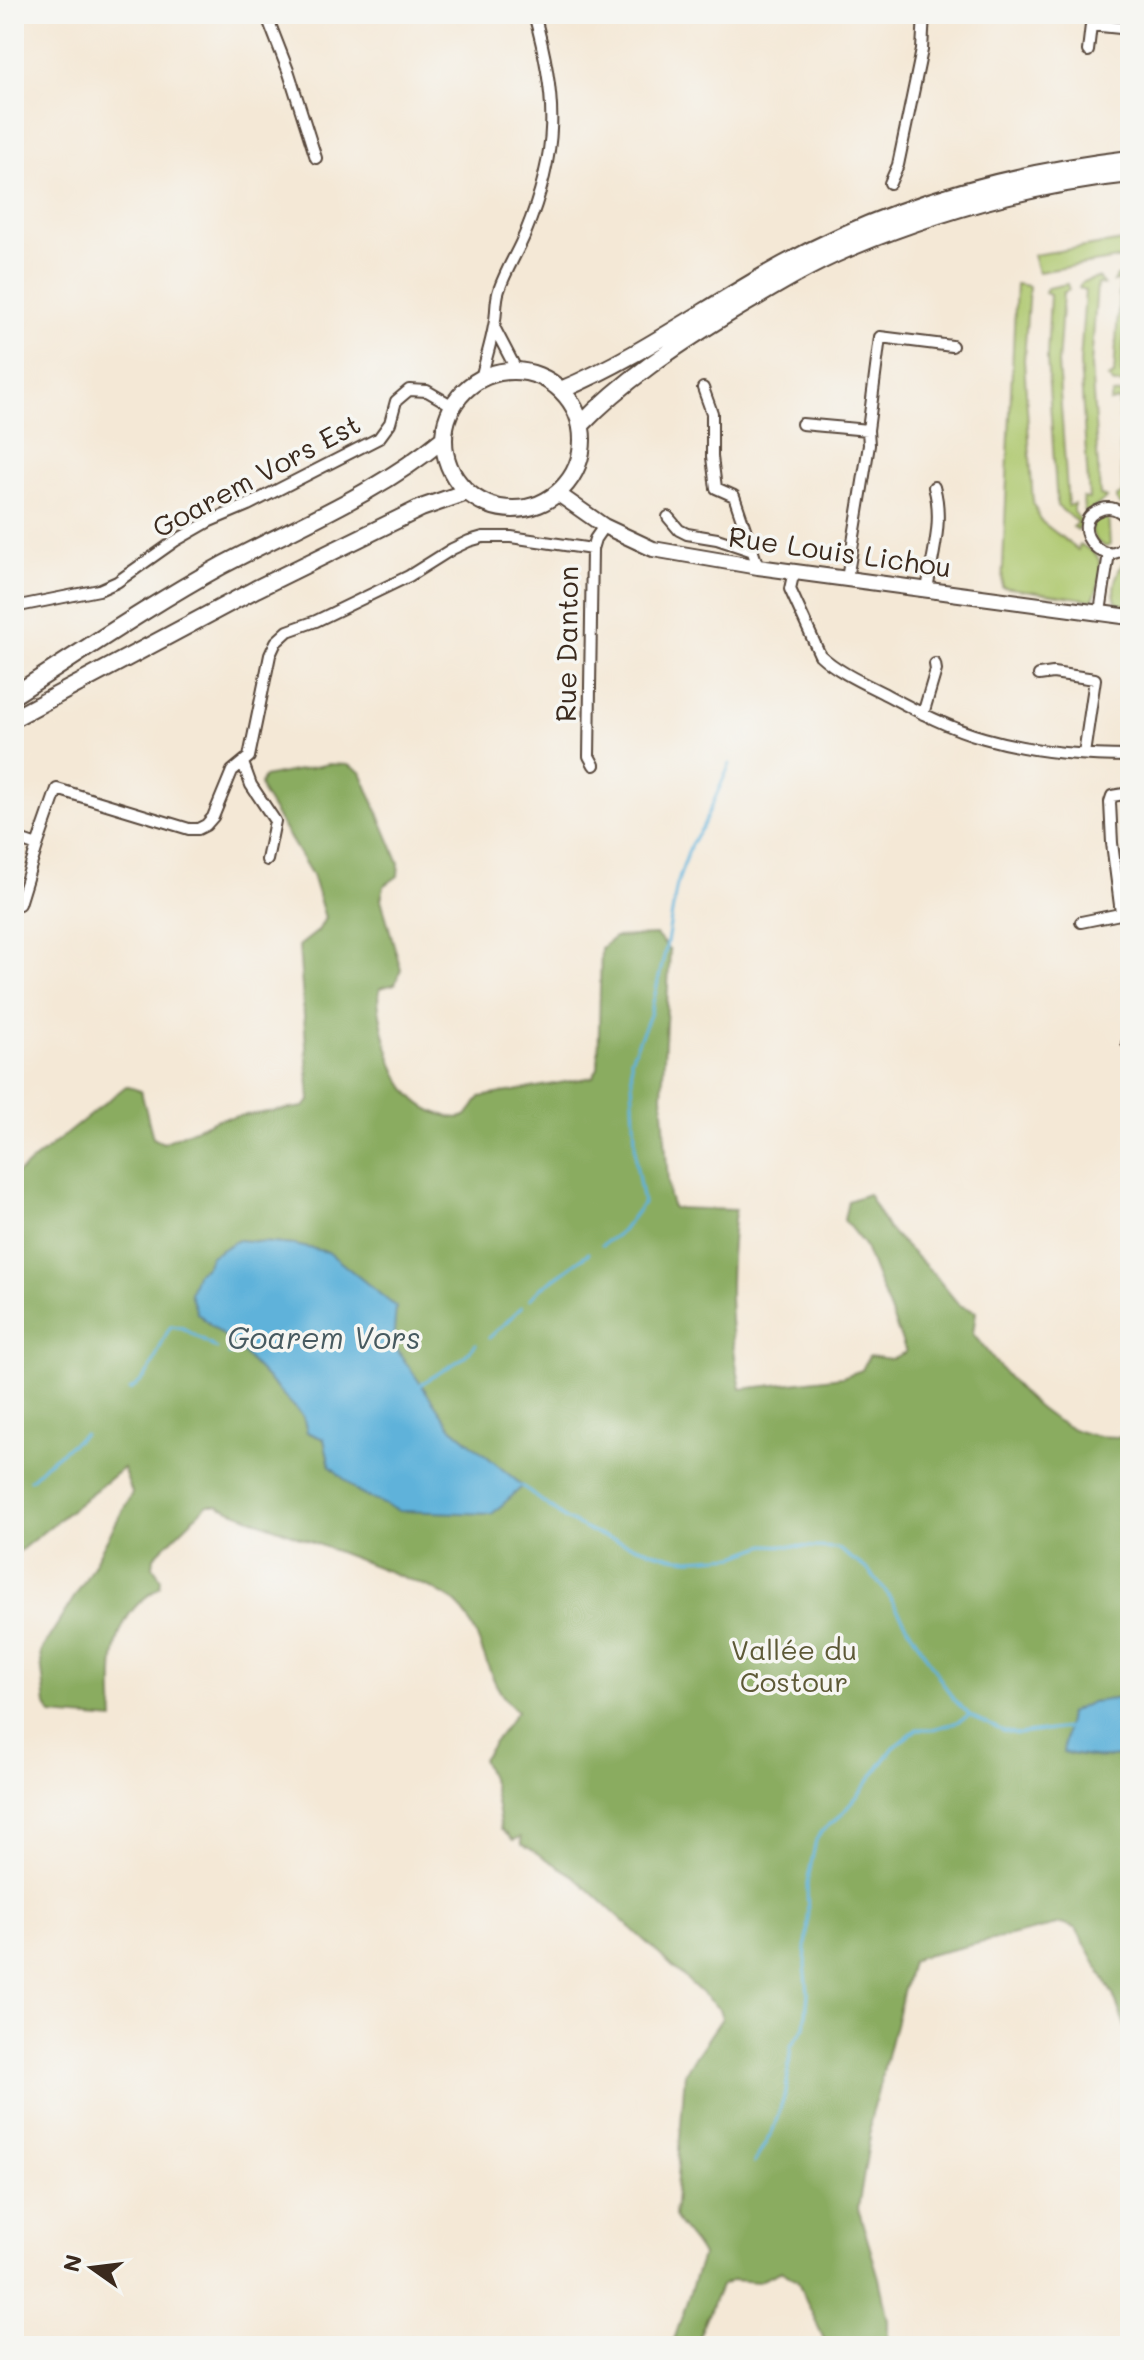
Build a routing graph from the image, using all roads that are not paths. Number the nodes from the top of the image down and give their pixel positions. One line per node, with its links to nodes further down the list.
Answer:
1 (266, 14): 7 (street)
2 (534, 14): 11 (street)
3 (924, 14): 10 (street)
4 (1091, 20): 5 (street); 6 (street)
5 (1130, 29)
6 (1088, 51)
7 (316, 158)
8 (1130, 159): 16 (highway)
9 (1130, 174): 19 (highway)
10 (890, 183)
11 (494, 327): 13 (street); 14 (street)
12 (952, 346): 20 (street)
13 (517, 371): 14 (highway); 16 (highway)
14 (481, 379): 17 (highway)
15 (703, 388): 29 (street)
16 (561, 390): 19 (highway)
17 (453, 406): 21 (highway); 35 (street, Goarem Vors Est)
18 (802, 424): 20 (street)
19 (581, 425): 24 (highway)
20 (868, 430): 33 (street)
21 (443, 439): 23 (highway); 40 (highway)
22 (934, 487): 34 (street)
23 (467, 492): 24 (highway); 42 (highway)
24 (557, 493): 26 (main road, Rue Louis Lichou)
25 (668, 517): 29 (street)
26 (604, 526): 28 (street, Rue Danton); 31 (main road, Rue Louis Lichou)
27 (1130, 530): 30 (street); 30 (street)
28 (592, 549): 45 (street); 46 (street, Rue Danton)
29 (753, 551): 31 (street)
30 (1109, 553): 36 (street)
31 (758, 567): 32 (main road, Rue Louis Lichou)
32 (794, 571): 33 (main road, Rue Louis Lichou); 41 (street)
33 (847, 579): 34 (main road, Rue Louis Lichou)
34 (927, 590): 36 (main road, Rue Louis Lichou)
35 (14, 607)
36 (1100, 612): 37 (main road, Rue Louis Lichou)
37 (1130, 617)
38 (935, 664): 41 (street)
39 (1039, 675): 43 (street)
40 (14, 695)
41 (923, 714): 43 (street)
42 (14, 718)
43 (1084, 754): 44 (street)
44 (1130, 756)
45 (243, 763): 49 (street); 50 (street)
46 (594, 765)
47 (1130, 793): 52 (street)
48 (14, 838): 49 (street)
49 (37, 846): 51 (street)
50 (267, 860)
51 (19, 904)
52 (1126, 913): 53 (street)
53 (1081, 922)

